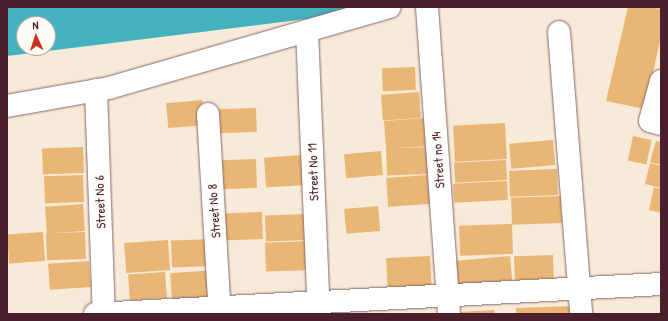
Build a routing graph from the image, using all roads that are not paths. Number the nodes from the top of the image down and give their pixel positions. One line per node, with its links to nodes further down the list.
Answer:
1 (390, 7): 3 (street)
2 (427, 7): 12 (street, Street no 14)
3 (307, 30): 6 (street); 13 (street, Street No 11)
4 (559, 32): 11 (street)
5 (661, 81): 9 (street)
6 (96, 90): 7 (street); 16 (street, Street No 6)
7 (7, 106)
8 (208, 114): 14 (street, Street No 8)
9 (661, 124)
10 (661, 284): 11 (street)
11 (579, 288): 12 (street); 17 (street)
12 (448, 305): 13 (street)
13 (319, 308): 14 (street)
14 (220, 311): 16 (street)
15 (95, 314): 16 (street)
16 (104, 314)
17 (581, 314)

